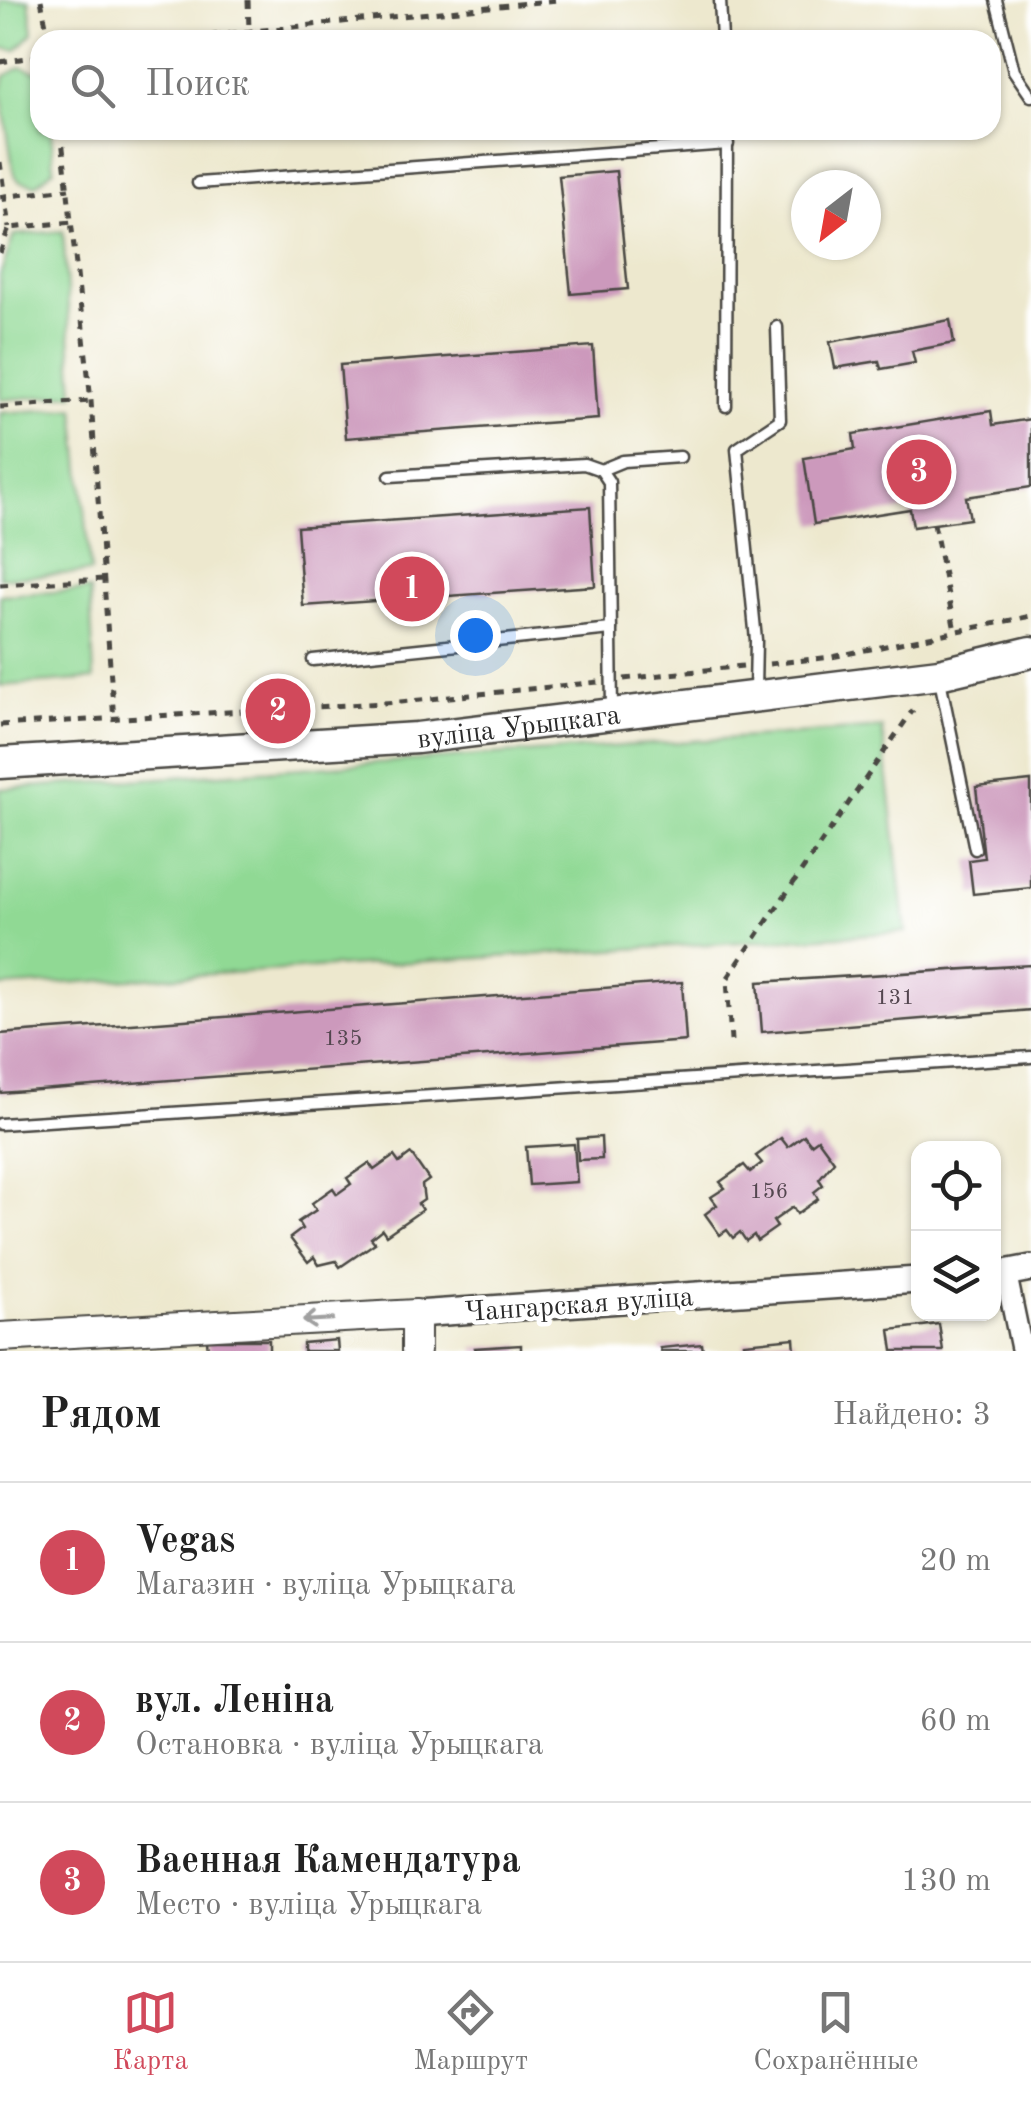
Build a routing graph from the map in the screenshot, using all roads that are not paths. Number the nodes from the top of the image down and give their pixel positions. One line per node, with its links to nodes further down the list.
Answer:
1 (720, 0): 3 (lane)
2 (996, 0): 4 (lane)
3 (722, 30)
4 (1031, 96)
5 (728, 140): 6 (lane)
6 (728, 144): 7 (lane); 9 (lane)
7 (198, 183)
8 (777, 327): 17 (lane)
9 (726, 406)
10 (680, 457): 11 (lane)
11 (601, 470): 12 (lane); 13 (lane)
12 (390, 476)
13 (611, 629): 15 (lane); 18 (lane)
14 (1031, 652): 16 (main road, вуліца Урыцкага)
15 (313, 660)
16 (939, 674): 17 (main road, вуліца Урыцкага); 20 (lane)
17 (756, 697): 18 (main road, вуліца Урыцкага)
18 (612, 716): 19 (main road, вуліца Урыцкага)
19 (0, 763)
20 (975, 849)
21 (1031, 1057): 22 (lane)
22 (0, 1124)
23 (1010, 1272): 28 (street)
24 (911, 1280): 25 (street, Чангарская вуліца)
25 (416, 1314): 26 (main road, Чангарская вуліца, one-way to 26); 27 (main road)
26 (0, 1337)
27 (416, 1351)
28 (1022, 1351)

